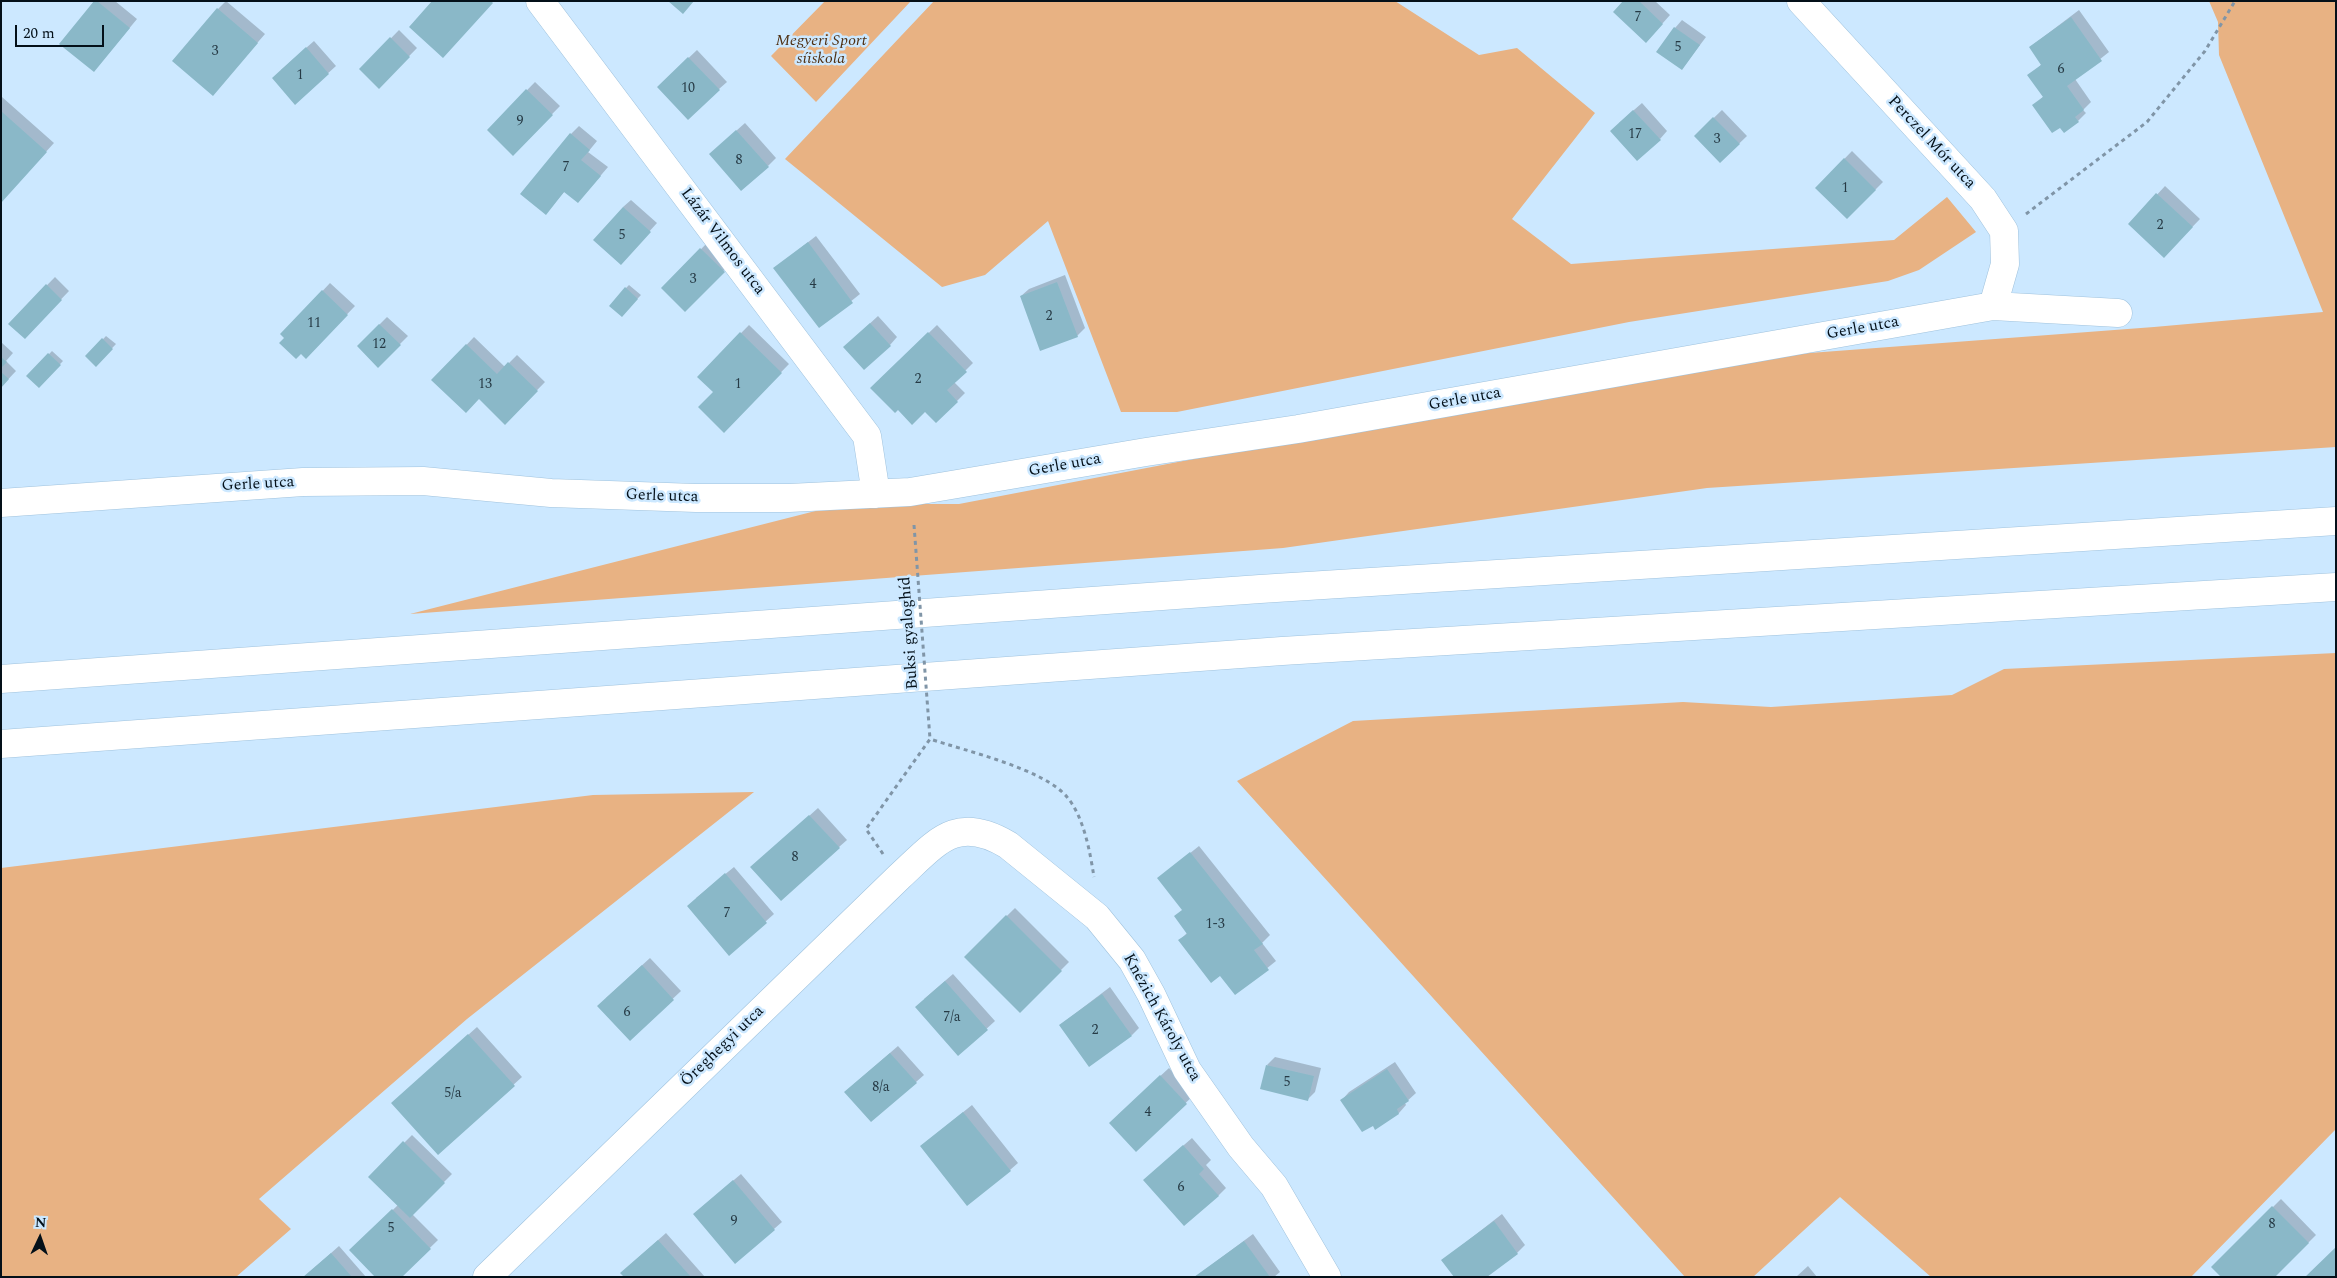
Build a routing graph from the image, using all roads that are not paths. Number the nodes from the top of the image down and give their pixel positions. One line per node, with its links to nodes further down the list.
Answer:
1 (540, 1): 5 (main road, Lázár Vilmos utca)
2 (1801, 1): 3 (main road, Perczel Mór utca)
3 (1993, 306): 4 (main road, Gerle utca); 5 (main road, Gerle utca)
4 (2118, 313)
5 (876, 494): 6 (main road, Gerle utca)
6 (1, 503)
7 (2336, 521): 9 (main road)
8 (2336, 587): 10 (main road)
9 (1, 679)
10 (1, 744)
11 (967, 830): 12 (main road, Öreghegyi utca); 13 (main road, Knézich Károly utca)
12 (487, 1277)
13 (1327, 1277)

